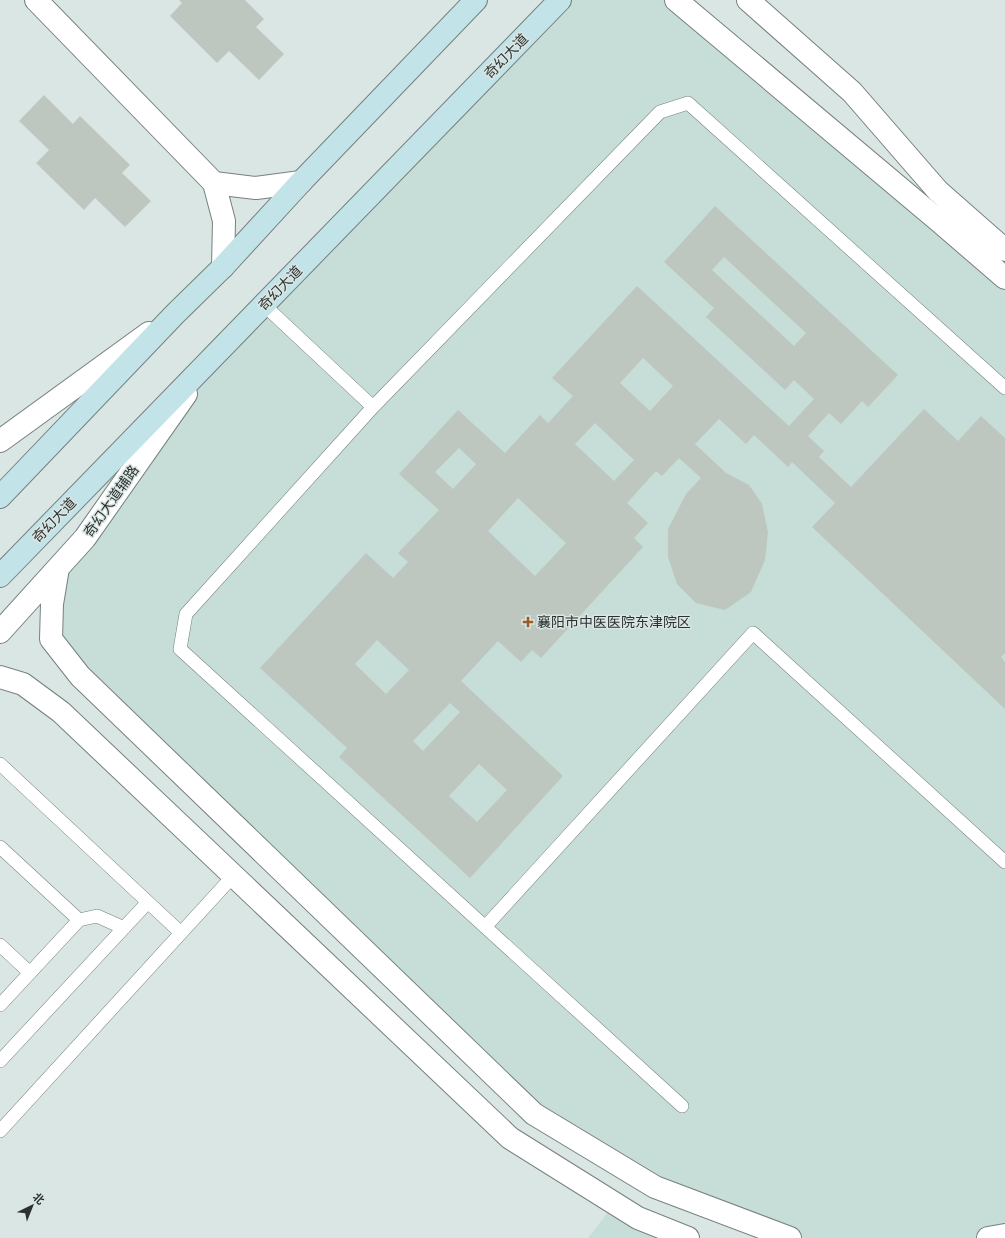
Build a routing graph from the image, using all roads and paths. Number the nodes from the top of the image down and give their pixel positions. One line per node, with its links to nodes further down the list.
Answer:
1 (36, 0): 7 (street)
2 (476, 0): 6 (main road)
3 (560, 0): 11 (main road, 奇幻大道)
4 (676, 0): 10 (street)
5 (748, 0): 8 (street)
6 (301, 182): 7 (street); 9 (main road)
7 (214, 183): 9 (street)
8 (1005, 250)
9 (223, 267): 12 (main road)
10 (1005, 278)
11 (264, 305): 13 (main road, 奇幻大道); 15 (lane)
12 (175, 314): 16 (street); 17 (main road)
13 (209, 360): 18 (street, 奇幻大道辅路); 19 (main road, 奇幻大道)
14 (1005, 388): 15 (lane)
15 (373, 407): 28 (lane)
16 (0, 441)
17 (0, 497)
18 (58, 568): 20 (street, 奇幻大道辅路); 39 (street)
19 (0, 576)
20 (0, 632)
21 (0, 677): 25 (street)
22 (0, 764): 26 (lane)
23 (0, 847): 27 (lane)
24 (1005, 862): 28 (lane)
25 (234, 875): 30 (lane); 38 (street)
26 (148, 902): 29 (lane); 30 (lane)
27 (79, 920): 29 (lane); 32 (lane)
28 (485, 927): 35 (lane)
29 (124, 928): 34 (lane)
30 (181, 933): 36 (lane)
31 (0, 945): 32 (lane)
32 (30, 973): 33 (lane)
33 (0, 1005)
34 (0, 1061)
35 (682, 1106)
36 (3, 1123)
37 (1005, 1235): 40 (street)
38 (685, 1238)
39 (790, 1238)
40 (988, 1238)

